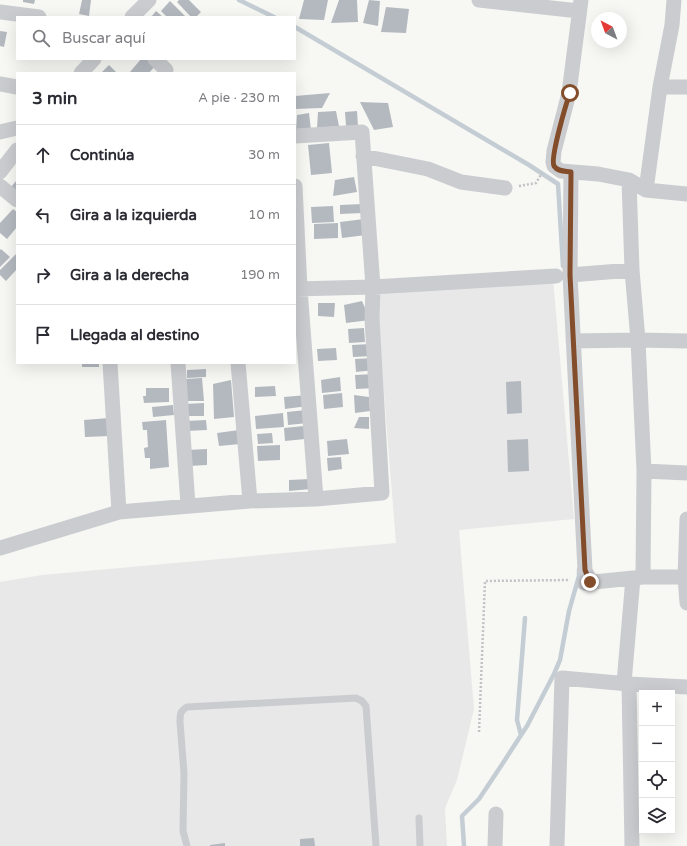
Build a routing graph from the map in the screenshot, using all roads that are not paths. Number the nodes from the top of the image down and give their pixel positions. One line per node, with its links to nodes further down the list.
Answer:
1 (150, 0): 7 (street)
2 (479, 0): 4 (street)
3 (674, 0): 14 (street)
4 (580, 6): 22 (street)
5 (0, 12): 6 (street)
6 (31, 16)
7 (133, 16)
8 (93, 60): 11 (street)
9 (156, 60): 10 (street)
10 (166, 70)
11 (83, 72)
12 (0, 84): 13 (street)
13 (16, 87)
14 (660, 87): 15 (street); 26 (street)
15 (687, 87)
16 (16, 128): 17 (street)
17 (0, 132)
18 (296, 136): 20 (street)
19 (16, 151): 21 (street)
20 (363, 156): 25 (street); 32 (street)
21 (0, 172)
22 (571, 172): 23 (street); 31 (street)
23 (629, 180): 26 (street); 30 (street)
24 (0, 186): 28 (street)
25 (505, 188)
26 (646, 190): 27 (street)
27 (687, 198)
28 (16, 199)
29 (296, 220): 33 (street)
30 (632, 270): 31 (street); 34 (street)
31 (563, 275): 32 (street); 35 (street)
32 (373, 287): 33 (street); 42 (street)
33 (298, 289): 42 (street)
34 (638, 340): 35 (street); 36 (street); 40 (street)
35 (573, 341): 49 (street)
36 (687, 341)
37 (110, 364): 45 (street)
38 (178, 364): 44 (street)
39 (238, 364): 43 (street)
40 (644, 471): 41 (street); 49 (street)
41 (687, 473)
42 (316, 499): 43 (street)
43 (250, 501): 44 (street)
44 (188, 505): 45 (street)
45 (119, 512): 47 (street)
46 (687, 519): 48 (street)
47 (0, 548)
48 (686, 577): 49 (street); 50 (street)
49 (638, 578): 51 (street)
50 (687, 603)
51 (626, 684): 52 (street); 59 (street); 60 (street)
52 (687, 687)
53 (496, 814): 58 (street)
54 (419, 818): 57 (lane)
55 (187, 846): 56 (lane)
56 (376, 846)
57 (420, 846)
58 (495, 846)
59 (558, 846)
60 (632, 846)

